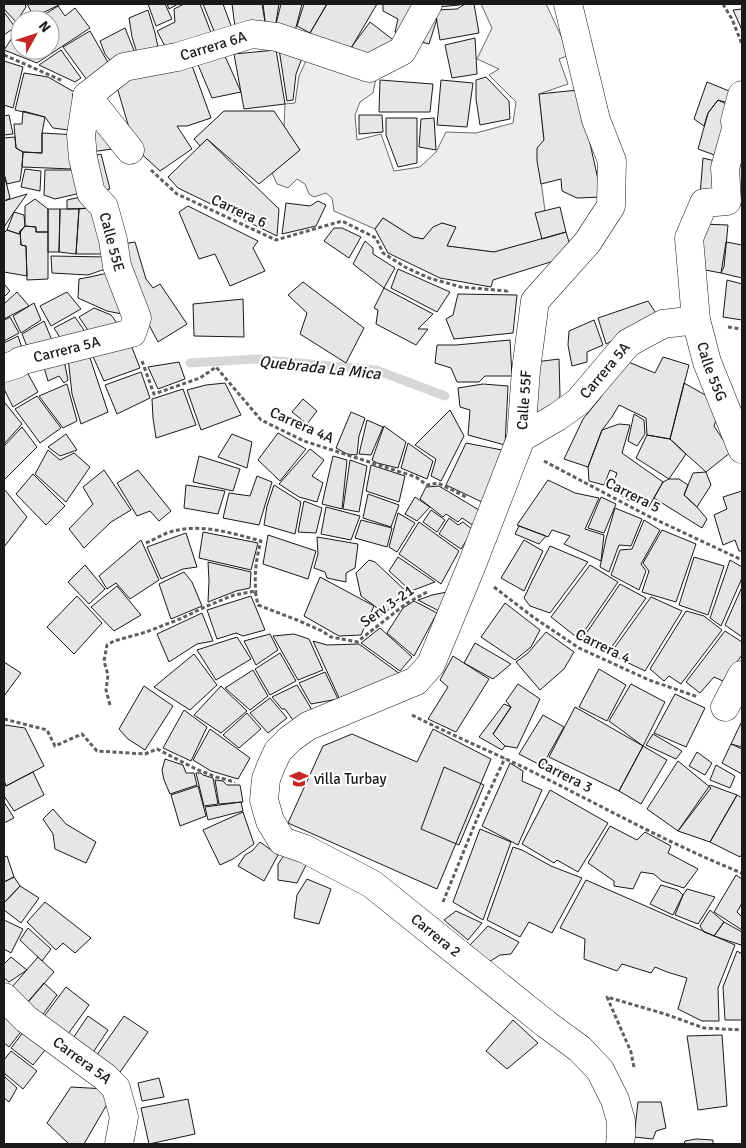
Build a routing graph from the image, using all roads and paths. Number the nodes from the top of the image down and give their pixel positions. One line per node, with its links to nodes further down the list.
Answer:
1 (428, 4): 7 (street, Carrera 6A)
2 (568, 4): 13 (street, Calle 55F)
3 (723, 4): 4 (path)
4 (742, 44)
5 (4, 55): 7 (path)
6 (742, 95): 10 (street, Calle 55G)
7 (87, 96): 8 (street); 11 (street, Calle 55E)
8 (130, 150): 9 (path, Carrera 6)
9 (512, 285)
10 (696, 320): 13 (street, Carrera 5A); 14 (street, Calle 55G)
11 (132, 333): 12 (street, Carrera 5A); 15 (path, Carrera 4A)
12 (4, 368)
13 (521, 438): 15 (street, Calle 55F); 17 (path, Carrera 5)
14 (742, 449)
15 (493, 510): 18 (street, Calle 55F)
16 (146, 544): 20 (path)
17 (742, 560)
18 (471, 567): 22 (street, Calle 55F); 24 (path, Carrera 4)
19 (434, 591): 20 (path, Serv 3-21)
20 (256, 593): 23 (path)
21 (742, 675): 24 (street)
22 (378, 697): 26 (path, Carrera 3); 27 (street, Calle 55F)
23 (110, 704)
24 (725, 707)
25 (4, 719): 27 (path)
26 (505, 758): 28 (path, Carrera 3); 29 (path)
27 (266, 779): 29 (street, Carrera 2)
28 (742, 873)
29 (428, 930): 33 (street, Carrera 2)
30 (4, 997): 34 (street, Carrera 5A)
31 (742, 1030): 32 (path)
32 (634, 1070)
33 (620, 1133)
34 (118, 1144)

